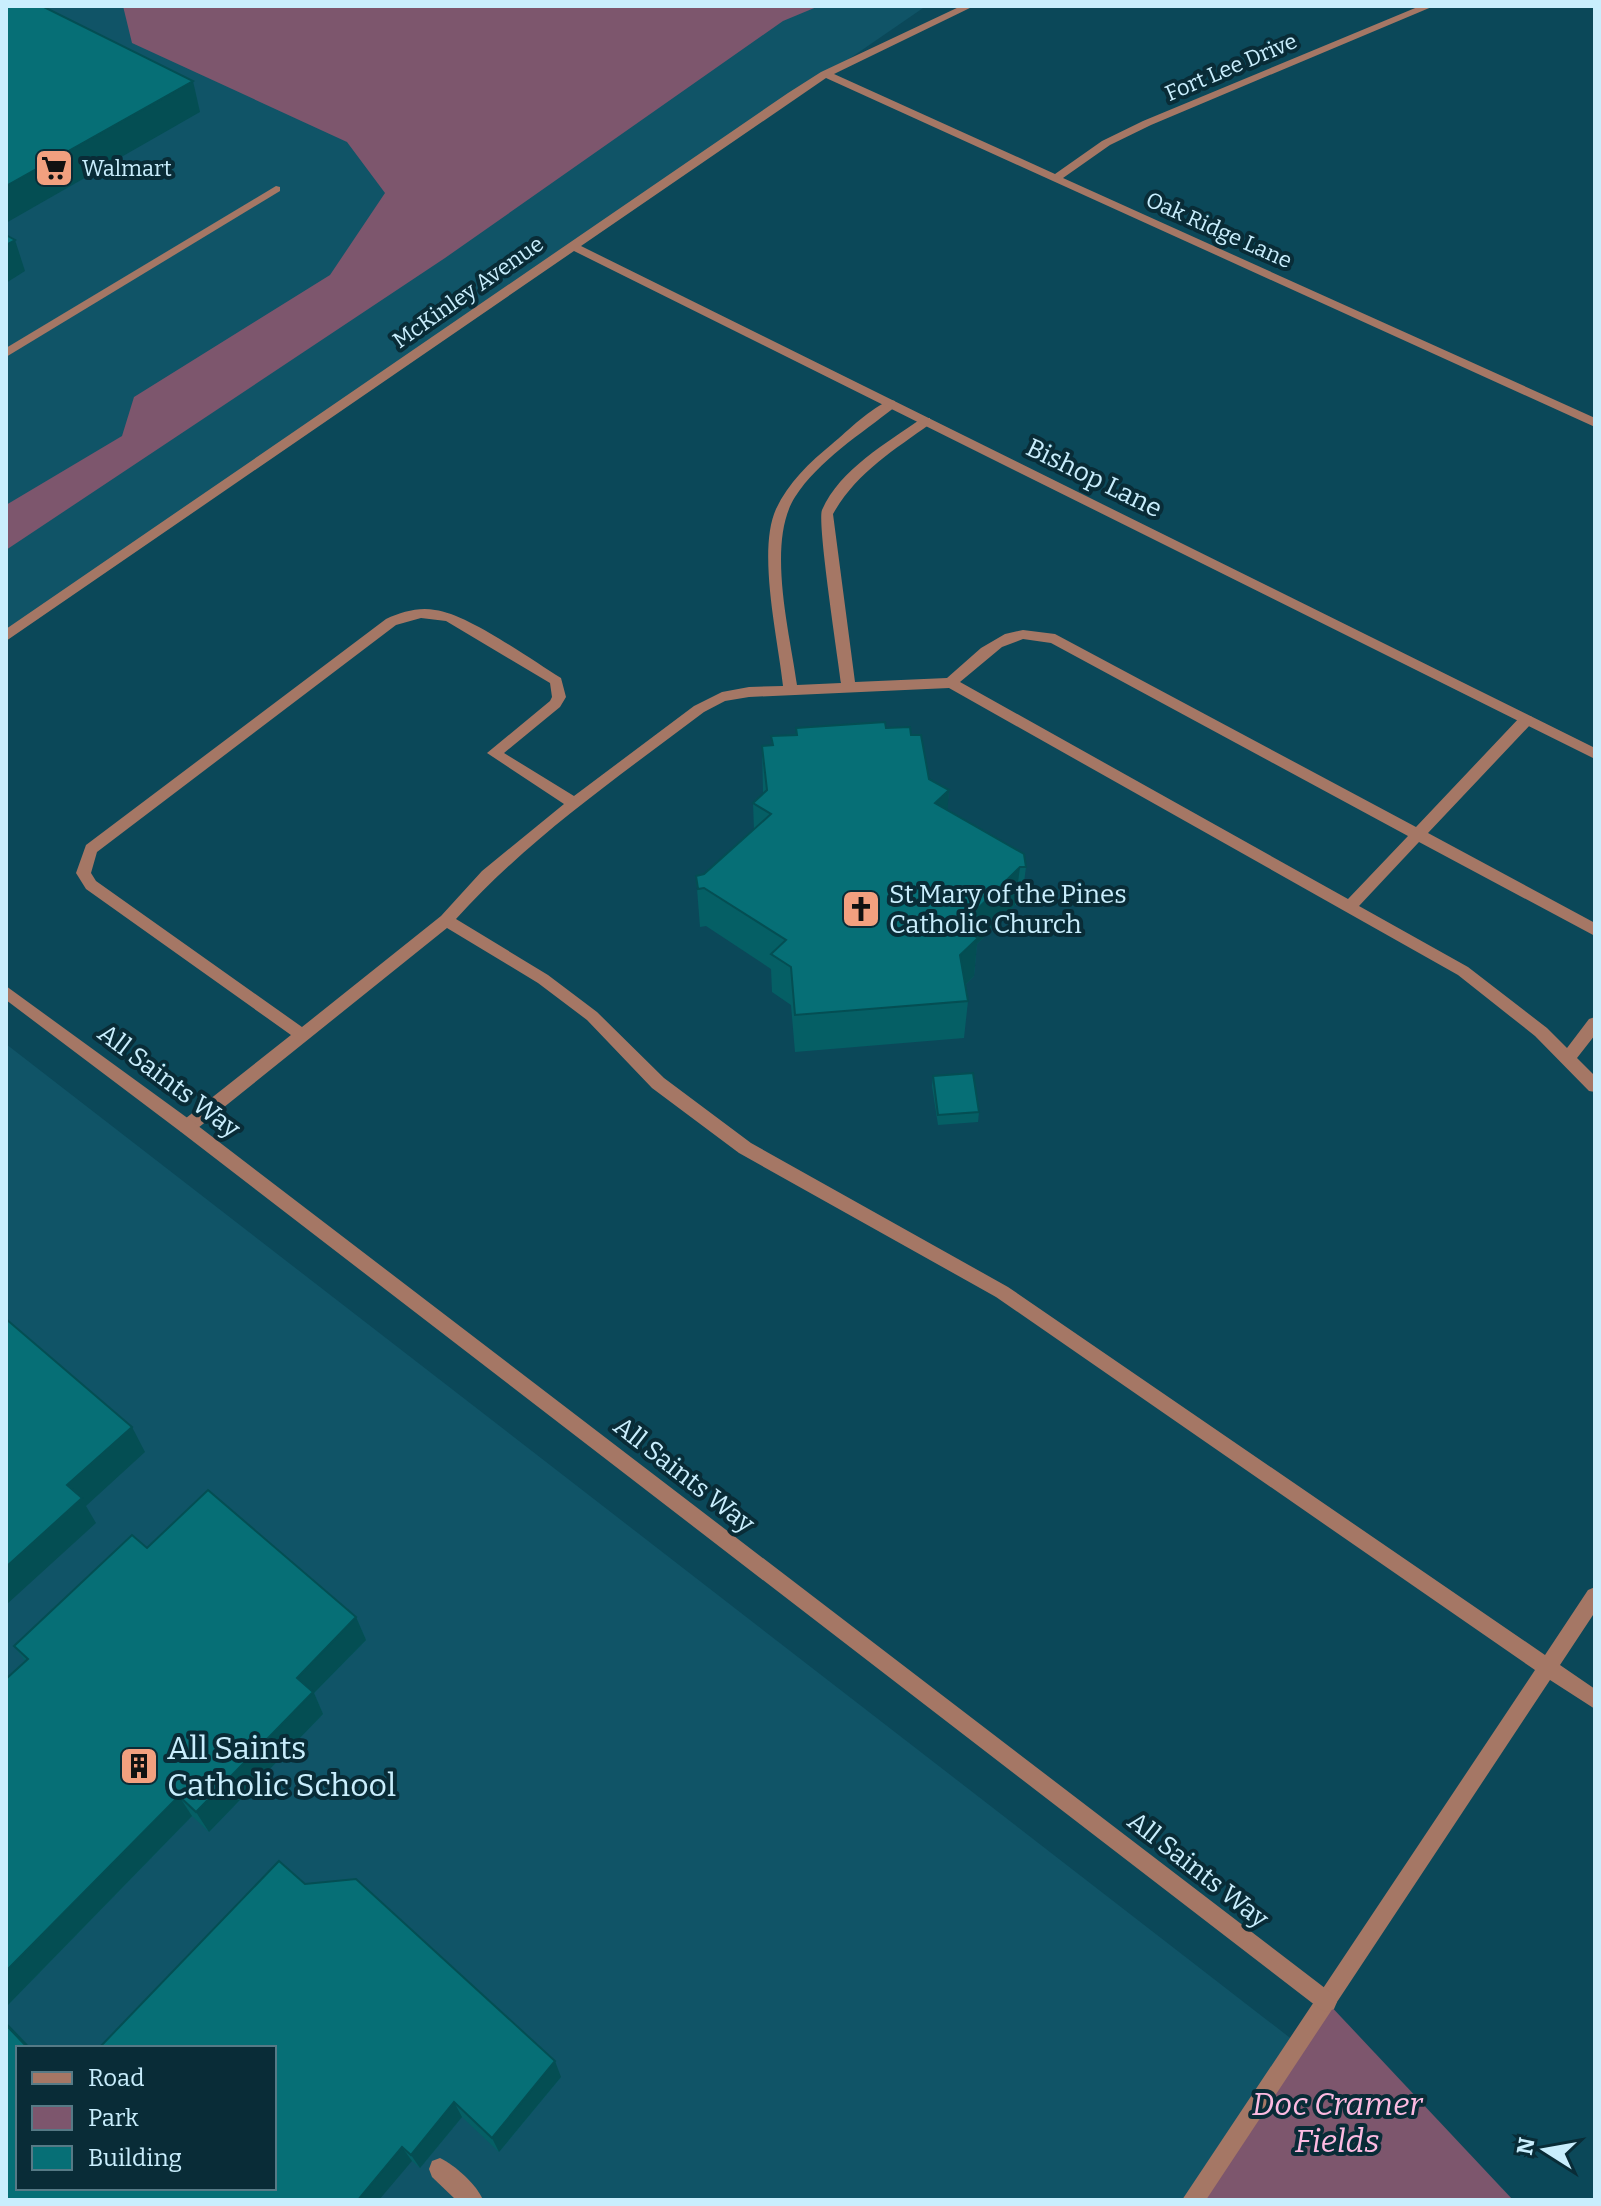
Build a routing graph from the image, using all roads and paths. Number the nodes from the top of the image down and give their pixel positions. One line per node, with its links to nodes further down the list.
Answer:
1 (969, 6): 3 (street, McKinley Avenue)
2 (1429, 6): 4 (street, Fort Lee Drive)
3 (825, 74): 4 (street, Oak Ridge Lane); 6 (street, McKinley Avenue)
4 (1056, 178): 10 (street, Oak Ridge Lane)
5 (276, 189): 7 (street)
6 (571, 245): 8 (street, Bishop Lane); 11 (street, McKinley Avenue)
7 (6, 353)
8 (891, 404): 9 (street, Bishop Lane); 14 (street)
9 (926, 421): 13 (street); 15 (street, Bishop Lane)
10 (1595, 423)
11 (6, 636)
12 (951, 683): 13 (street); 18 (street); 19 (street)
13 (849, 688): 14 (street)
14 (791, 691): 17 (street)
15 (1526, 720): 16 (street, Bishop Lane); 18 (street)
16 (1595, 754)
17 (574, 803): 20 (street); 24 (street)
18 (1416, 833): 19 (street); 21 (street)
19 (1350, 906): 25 (street)
20 (446, 920): 24 (street); 29 (street)
21 (1595, 930)
22 (6, 992): 27 (street, All Saints Way)
23 (1595, 1023): 25 (street)
24 (302, 1035): 27 (street)
25 (1568, 1059): 26 (street)
26 (1595, 1086)
27 (187, 1127): 31 (street, All Saints Way)
28 (1595, 1596): 29 (street)
29 (1546, 1667): 30 (street); 31 (street)
30 (1595, 1700)
31 (1327, 2002): 34 (street)
32 (440, 2169): 33 (street)
33 (472, 2200)
34 (1193, 2200)

